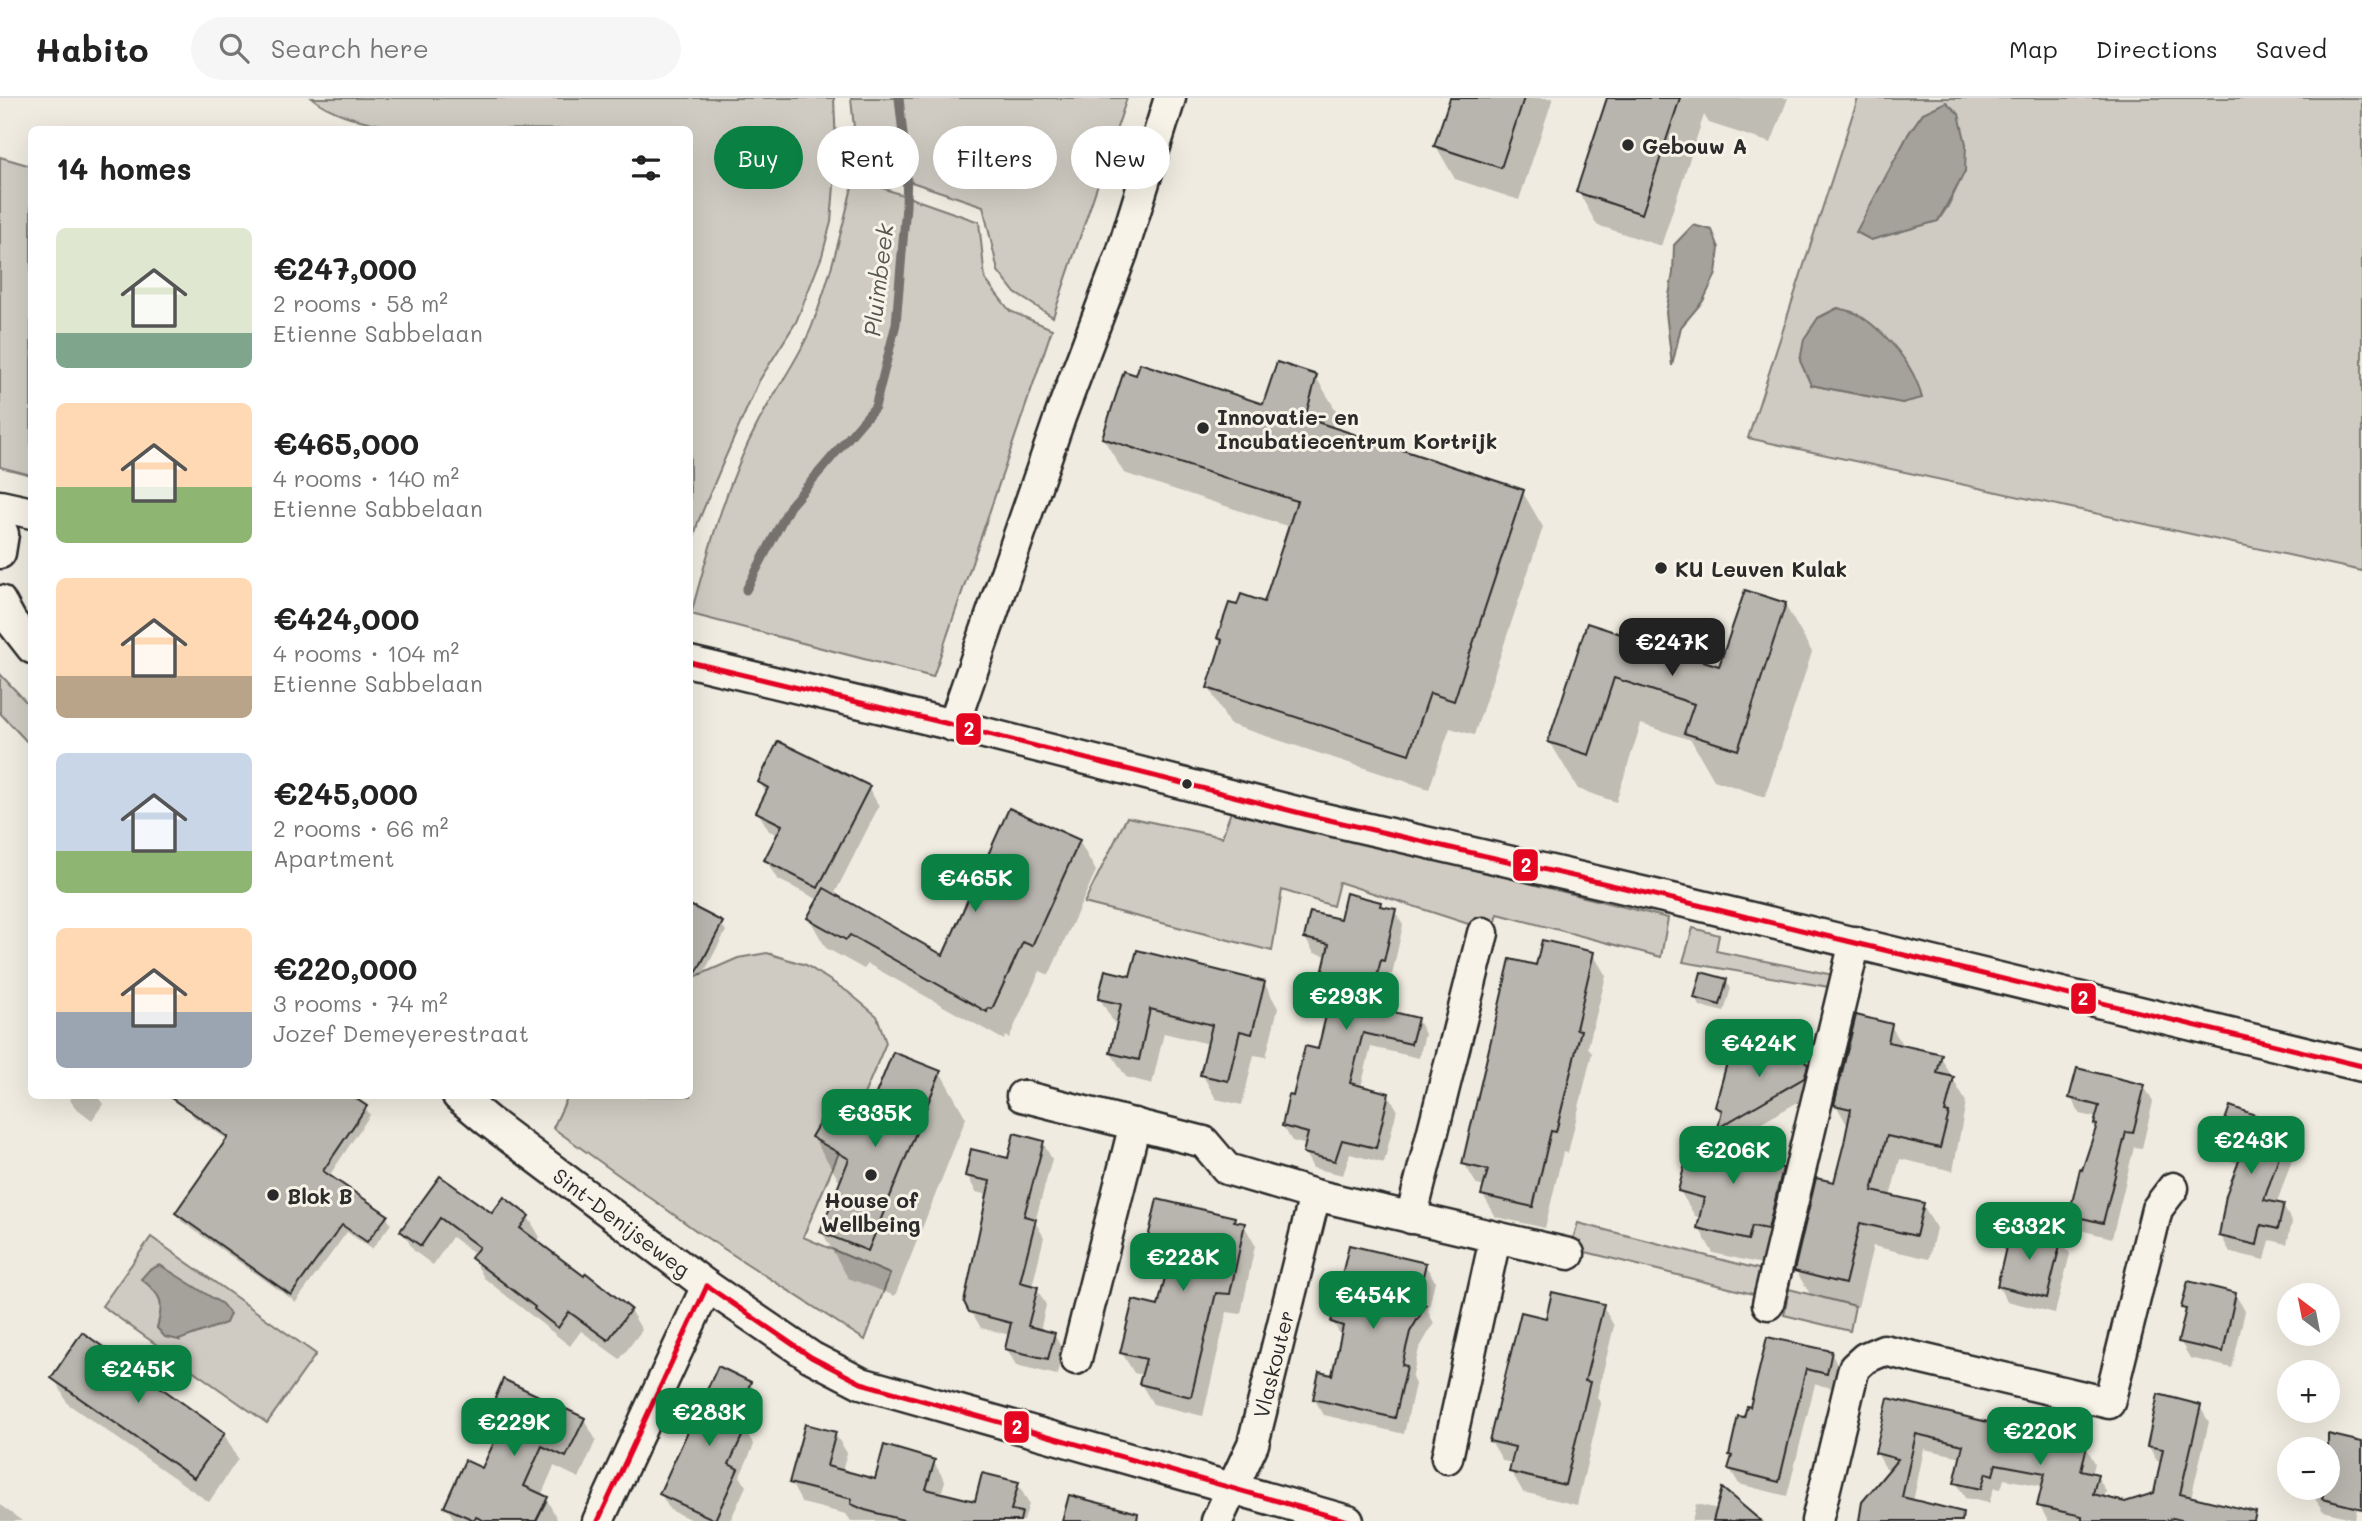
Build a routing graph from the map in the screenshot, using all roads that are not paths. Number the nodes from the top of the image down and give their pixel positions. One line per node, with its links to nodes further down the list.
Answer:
1 (1170, 98): 9 (street)
2 (0, 506): 3 (street)
3 (28, 512)
4 (0, 527): 5 (street)
5 (0, 553)
6 (0, 601): 7 (street)
7 (28, 643)
8 (693, 663): 9 (street)
9 (953, 726): 11 (street)
10 (1482, 933): 18 (street)
11 (1855, 943): 12 (street); 22 (street)
12 (2362, 1066)
13 (1022, 1096): 15 (street)
14 (462, 1099): 21 (street, Sint-Denijseweg)
15 (1135, 1124): 17 (street); 23 (street)
16 (2173, 1188): 29 (street)
17 (1315, 1195): 18 (street); 25 (street, Vlaskouter)
18 (1411, 1218): 19 (street)
19 (1495, 1239): 20 (street); 24 (street)
20 (1569, 1254)
21 (707, 1286): 25 (street, Sint-Denijseweg); 26 (street)
22 (1768, 1304)
23 (1076, 1359)
24 (1447, 1458)
25 (1232, 1490): 27 (street, Vlaskouter); 28 (street, Sint-Denijseweg)
26 (598, 1521)
27 (1217, 1521)
28 (1348, 1521)
29 (1817, 1521)

